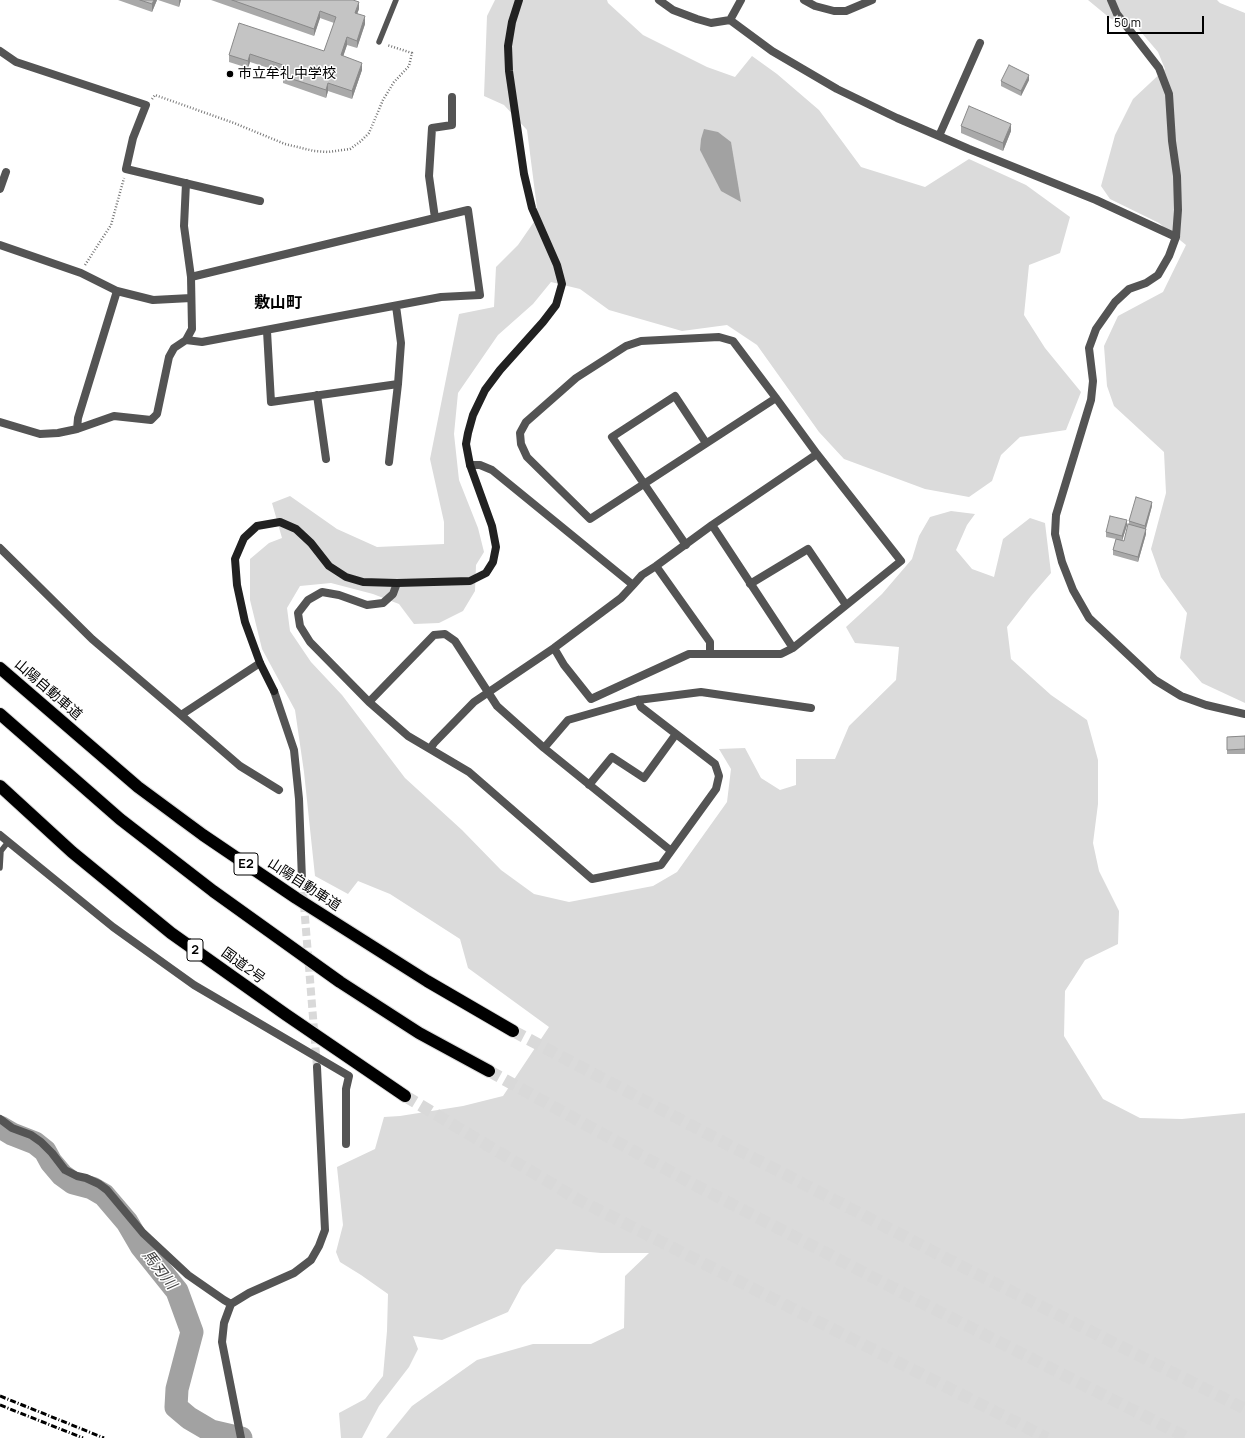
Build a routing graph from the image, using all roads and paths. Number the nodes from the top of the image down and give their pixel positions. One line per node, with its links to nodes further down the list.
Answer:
1 (396, 0): 9 (lane)
2 (519, 0): 39 (street)
3 (660, 0): 8 (street)
4 (741, 0): 8 (street)
5 (804, 0): 6 (street)
6 (872, 0)
7 (1111, 0): 21 (street)
8 (730, 20): 14 (street)
9 (379, 42): 13 (path)
10 (980, 43): 14 (street)
11 (0, 51): 13 (street)
12 (452, 97): 20 (street)
13 (146, 105): 15 (street)
14 (939, 136): 21 (street)
15 (126, 170): 17 (street); 23 (path)
16 (6, 172): 18 (street)
17 (186, 183): 19 (street); 24 (street)
18 (0, 189)
19 (260, 201)
20 (435, 218): 24 (street); 27 (street)
21 (1176, 237): 59 (street)
22 (0, 245): 23 (street)
23 (81, 273): 25 (street)
24 (191, 277): 26 (street)
25 (117, 291): 26 (street); 34 (street)
26 (191, 298): 29 (street)
27 (396, 306): 28 (street); 30 (street)
28 (268, 331): 29 (street); 31 (street)
29 (186, 340): 34 (street)
30 (398, 384): 31 (street); 38 (street)
31 (317, 395): 37 (street)
32 (776, 398): 35 (street); 36 (street); 40 (street)
33 (0, 422): 34 (street)
34 (78, 429)
35 (706, 443): 40 (street); 40 (street)
36 (817, 454): 41 (street); 48 (street)
37 (326, 459)
38 (389, 462)
39 (470, 465): 45 (street); 47 (street)
40 (644, 484): 42 (street)
41 (712, 525): 42 (street); 46 (street)
42 (686, 545): 44 (street)
43 (1, 551): 60 (street)
44 (656, 566): 47 (street); 51 (street)
45 (397, 583): 52 (street); 56 (street)
46 (750, 584): 48 (street); 50 (street)
47 (633, 586): 49 (street)
48 (846, 605): 50 (street)
49 (554, 648): 51 (street); 54 (street)
50 (792, 648): 51 (street)
51 (710, 654)
52 (260, 663): 60 (street); 71 (street)
53 (0, 668): 72 (highway, 山陽自動車道 / E2)
54 (489, 693): 56 (street); 62 (street); 63 (street)
55 (638, 700): 57 (street); 61 (street); 62 (street)
56 (368, 702): 63 (street)
57 (811, 708)
58 (0, 714): 74 (highway)
59 (1245, 714)
60 (180, 715): 66 (street)
61 (676, 734): 64 (street); 69 (street)
62 (544, 748): 64 (street)
63 (430, 749): 69 (street)
64 (589, 785): 69 (street)
65 (0, 786): 75 (highway, 国道2号 / 2)
66 (279, 790)
67 (0, 835): 68 (street)
68 (8, 842): 70 (lane); 77 (street)
69 (670, 850)
70 (0, 868)
71 (302, 880)
72 (514, 1031)
73 (317, 1067): 78 (street)
74 (488, 1071)
75 (405, 1096)
76 (0, 1119): 78 (street)
77 (346, 1144)
78 (231, 1304): 79 (street)
79 (241, 1438)

